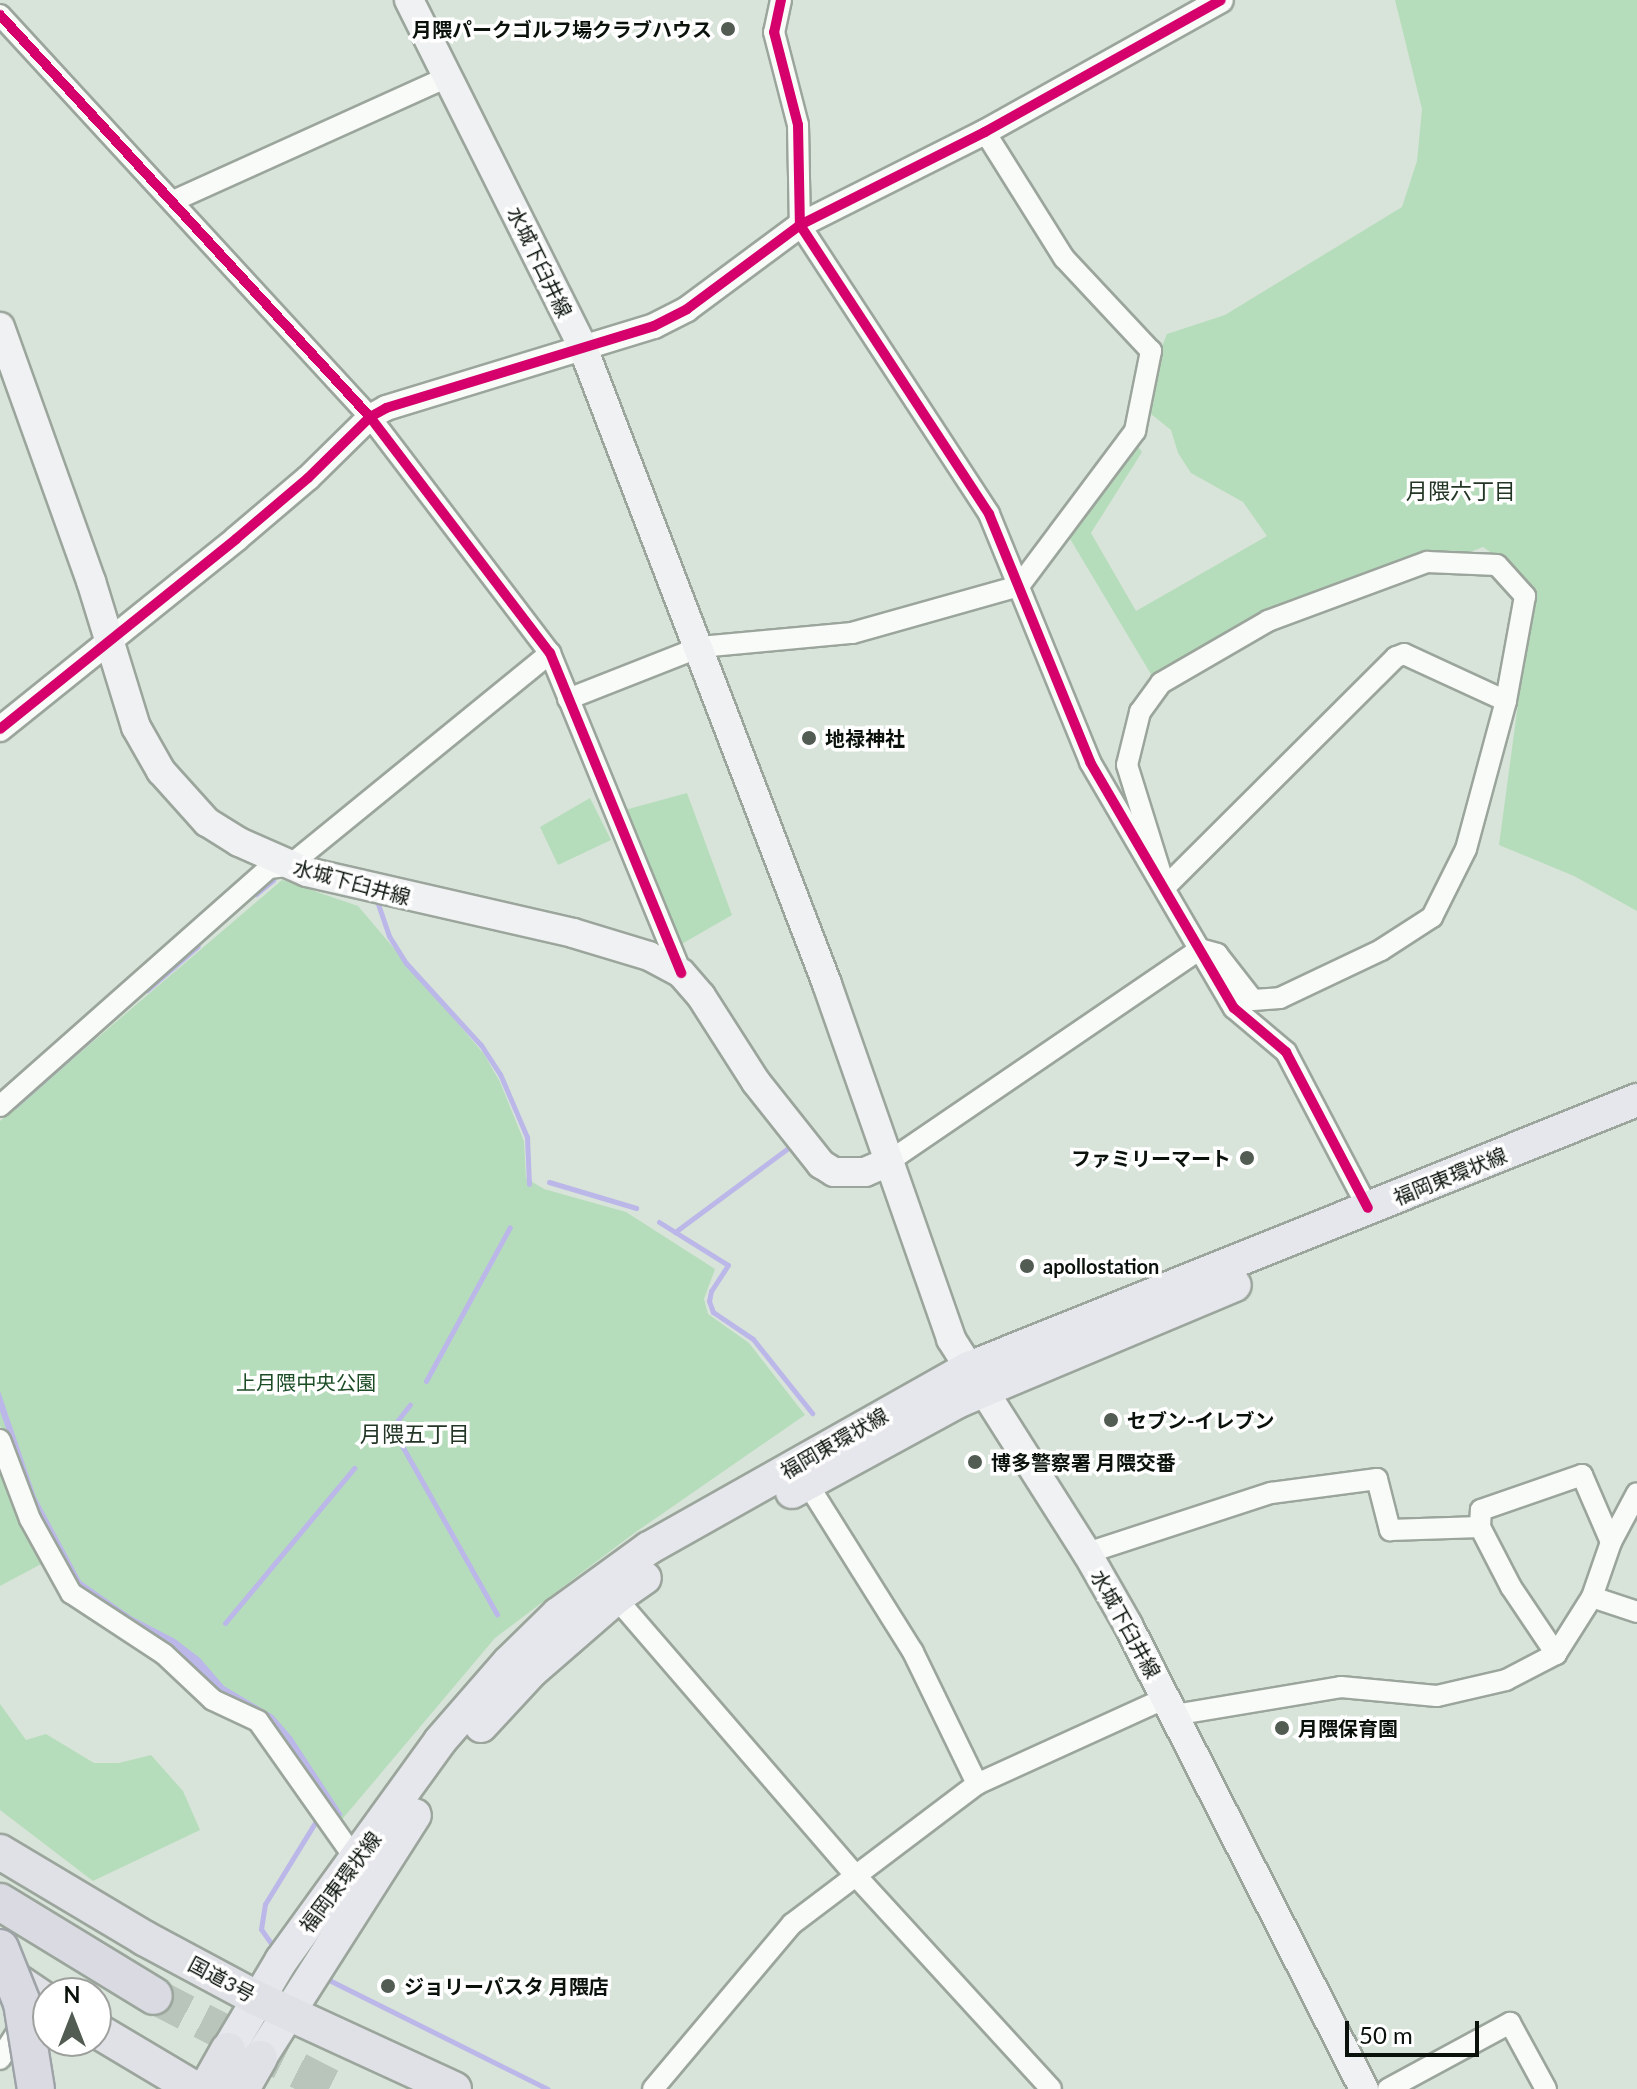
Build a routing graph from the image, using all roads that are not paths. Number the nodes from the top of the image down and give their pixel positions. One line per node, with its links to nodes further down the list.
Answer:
1 (409, 0): 5 (main road, 水城下臼井線)
2 (781, 0): 8 (street)
3 (1221, 0): 6 (street)
4 (0, 15): 7 (street)
5 (448, 77): 7 (street); 10 (main road, 水城下臼井線)
6 (985, 132): 8 (street); 12 (street)
7 (173, 201): 11 (street)
8 (800, 225): 10 (street); 12 (street)
9 (0, 327): 13 (main road, 水城下臼井線)
10 (583, 348): 11 (street); 14 (main road, 水城下臼井線)
11 (370, 417): 13 (street); 15 (street)
12 (1019, 586): 14 (street); 20 (street)
13 (109, 640): 18 (street); 19 (main road, 水城下臼井線)
14 (700, 647): 16 (street); 26 (main road, 水城下臼井線)
15 (550, 653): 16 (street); 19 (street)
16 (568, 699): 22 (street)
17 (1506, 701): 20 (street); 20 (street); 21 (street)
18 (0, 729)
19 (289, 866): 22 (main road, 水城下臼井線); 24 (street)
20 (1165, 887): 21 (street)
21 (1200, 949): 26 (street); 27 (street)
22 (681, 973): 26 (main road, 水城下臼井線)
23 (1637, 1100): 27 (main road, 福岡東環状線)
24 (0, 1106)
25 (1637, 1122): 28 (main road, 福岡東環状線)
26 (888, 1162): 28 (main road, 水城下臼井線)
27 (1368, 1208): 28 (main road, 福岡東環状線)
28 (976, 1379): 30 (main road, 福岡東環状線); 34 (main road, 水城下臼井線); 42 (main road, 福岡東環状線)
29 (0, 1440): 42 (street)
30 (807, 1483): 36 (main road, 福岡東環状線); 40 (street)
31 (1637, 1493): 33 (street)
32 (1480, 1527): 33 (street); 34 (street); 38 (street)
33 (1611, 1542): 35 (street)
34 (1087, 1553): 39 (main road, 水城下臼井線)
35 (1592, 1597): 37 (street); 38 (street)
36 (616, 1598): 43 (street); 50 (main road, 福岡東環状線)
37 (1637, 1612)
38 (1556, 1654): 39 (street)
39 (1170, 1706): 40 (street); 63 (main road, 水城下臼井線)
40 (977, 1784): 43 (street)
41 (0, 1852): 49 (highway, 国道3号)
42 (356, 1860): 49 (main road, 福岡東環状線)
43 (857, 1877): 61 (street); 62 (street)
44 (0, 1902): 45 (highway)
45 (0, 1928)
46 (0, 1948): 56 (highway, bridge)
47 (0, 1970): 48 (highway)
48 (32, 1991)
49 (256, 1998): 50 (highway, 国道3号); 53 (main road, 福岡東環状線)
50 (287, 2012): 53 (main road, 福岡東環状線); 60 (highway, 国道3号)
51 (32, 2015): 54 (street)
52 (112, 2040): 57 (highway)
53 (244, 2054): 58 (highway); 59 (highway)
54 (0, 2059)
55 (1427, 2080): 64 (street); 65 (street)
56 (36, 2089)
57 (195, 2089)
58 (206, 2089)
59 (242, 2089)
60 (454, 2089)
61 (653, 2089)
62 (1051, 2089)
63 (1364, 2089)
64 (1388, 2089)
65 (1546, 2089)

